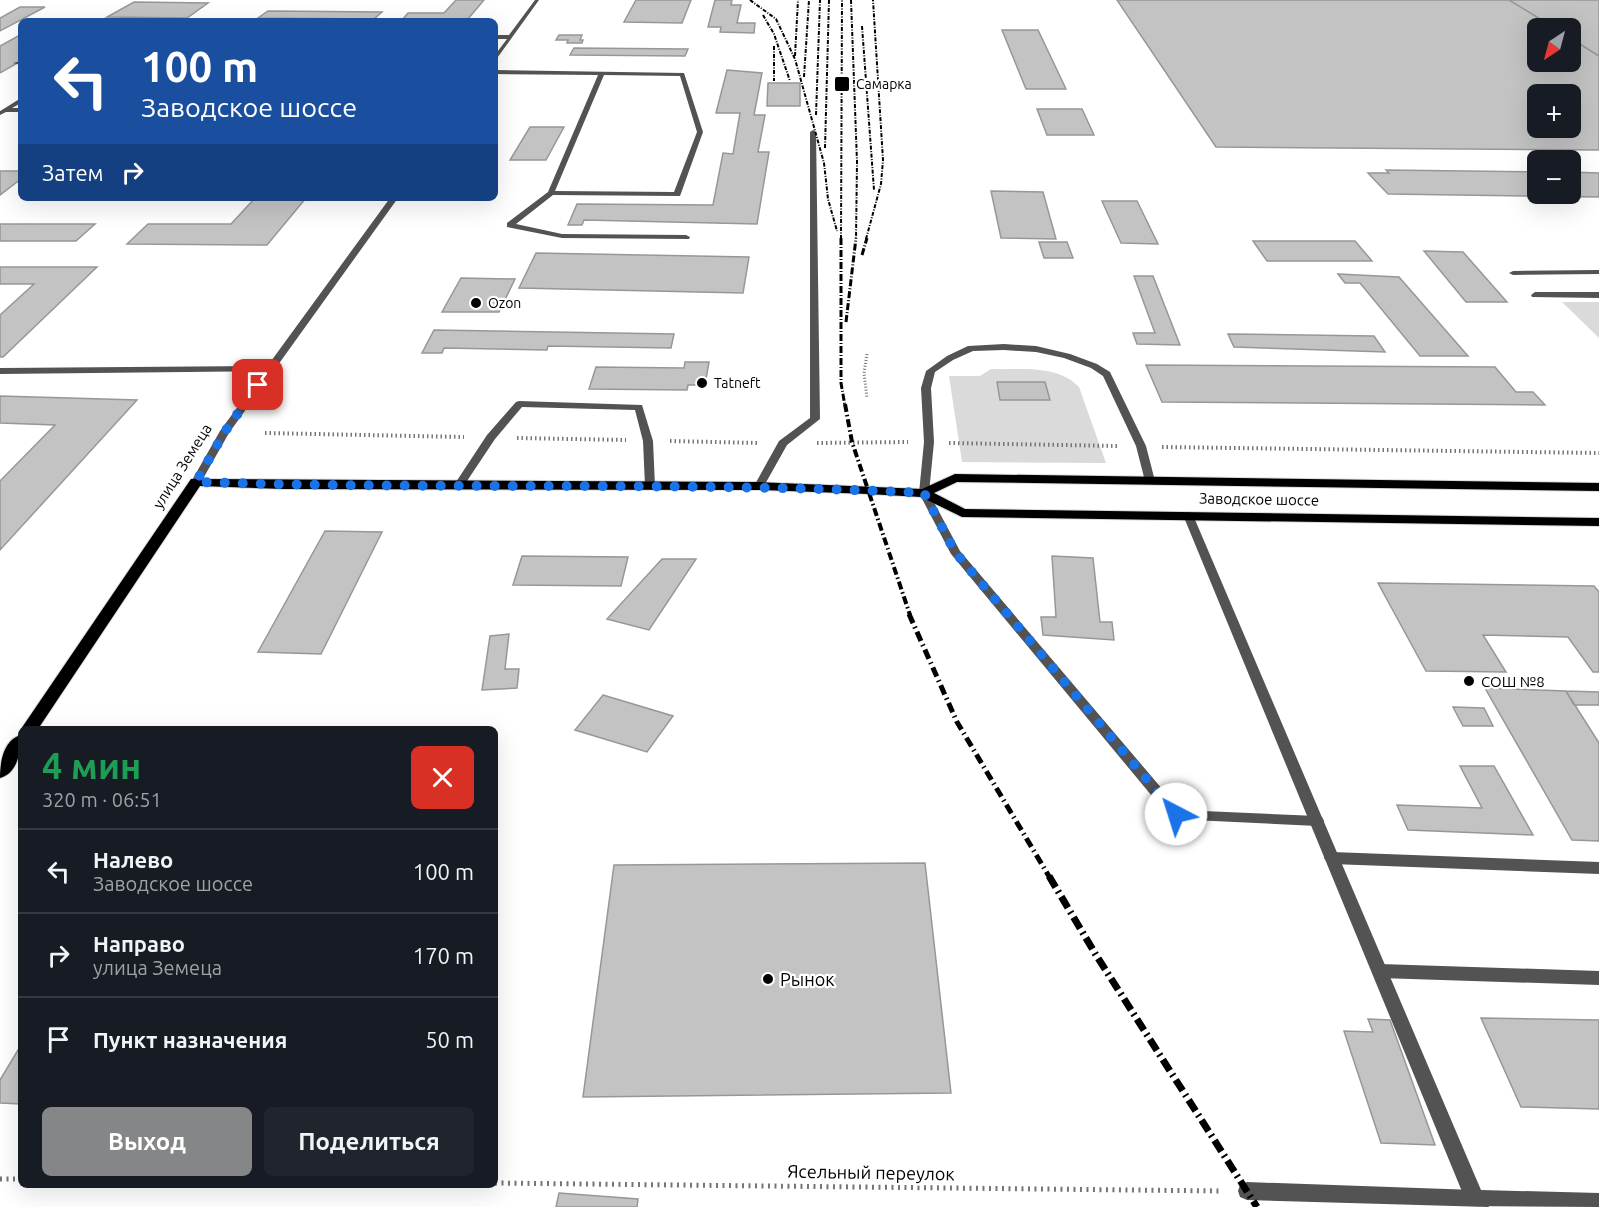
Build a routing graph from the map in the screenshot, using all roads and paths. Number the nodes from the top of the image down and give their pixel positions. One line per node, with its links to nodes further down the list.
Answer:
1 (537, 0): 3 (street)
2 (498, 37): 3 (street)
3 (511, 37): 4 (street)
4 (498, 55)
5 (498, 72): 6 (street)
6 (601, 74): 11 (street); 11 (street)
7 (18, 102): 9 (street)
8 (18, 110): 9 (street)
9 (3, 112)
10 (813, 132): 26 (street)
11 (551, 194): 13 (street)
12 (392, 201): 19 (street, улица Земеца)
13 (686, 237)
14 (1599, 272): 15 (street)
15 (1513, 273)
16 (1535, 295): 17 (street)
17 (1599, 295)
18 (867, 354): 21 (path)
19 (269, 369): 20 (street); 23 (street, улица Земеца)
20 (0, 371)
21 (867, 398)
22 (1150, 481): 27 (main road, Заводское шоссе); 28 (main road, Заводское шоссе); 28 (street)
23 (196, 482): 24 (main road, Заводское шоссе); 31 (main road, улица Земеца)
24 (459, 485): 25 (main road, Заводское шоссе); 25 (street)
25 (651, 486): 26 (main road, Заводское шоссе)
26 (759, 486): 28 (main road, Заводское шоссе)
27 (1599, 487)
28 (924, 493): 29 (main road, Заводское шоссе); 34 (street)
29 (1188, 515): 30 (main road, Заводское шоссе); 34 (street)
30 (1599, 522)
31 (31, 726)
32 (18, 745): 33 (main road)
33 (0, 772)
34 (1317, 821): 35 (street)
35 (1332, 858): 36 (street); 37 (street)
36 (1599, 868)
37 (1380, 971): 38 (street); 44 (street)
38 (1599, 978)
39 (0, 1179): 40 (path)
40 (18, 1179)
41 (498, 1184): 42 (path, Ясельный переулок)
42 (1247, 1191): 44 (street)
43 (1599, 1202): 44 (street)
44 (1477, 1203)

